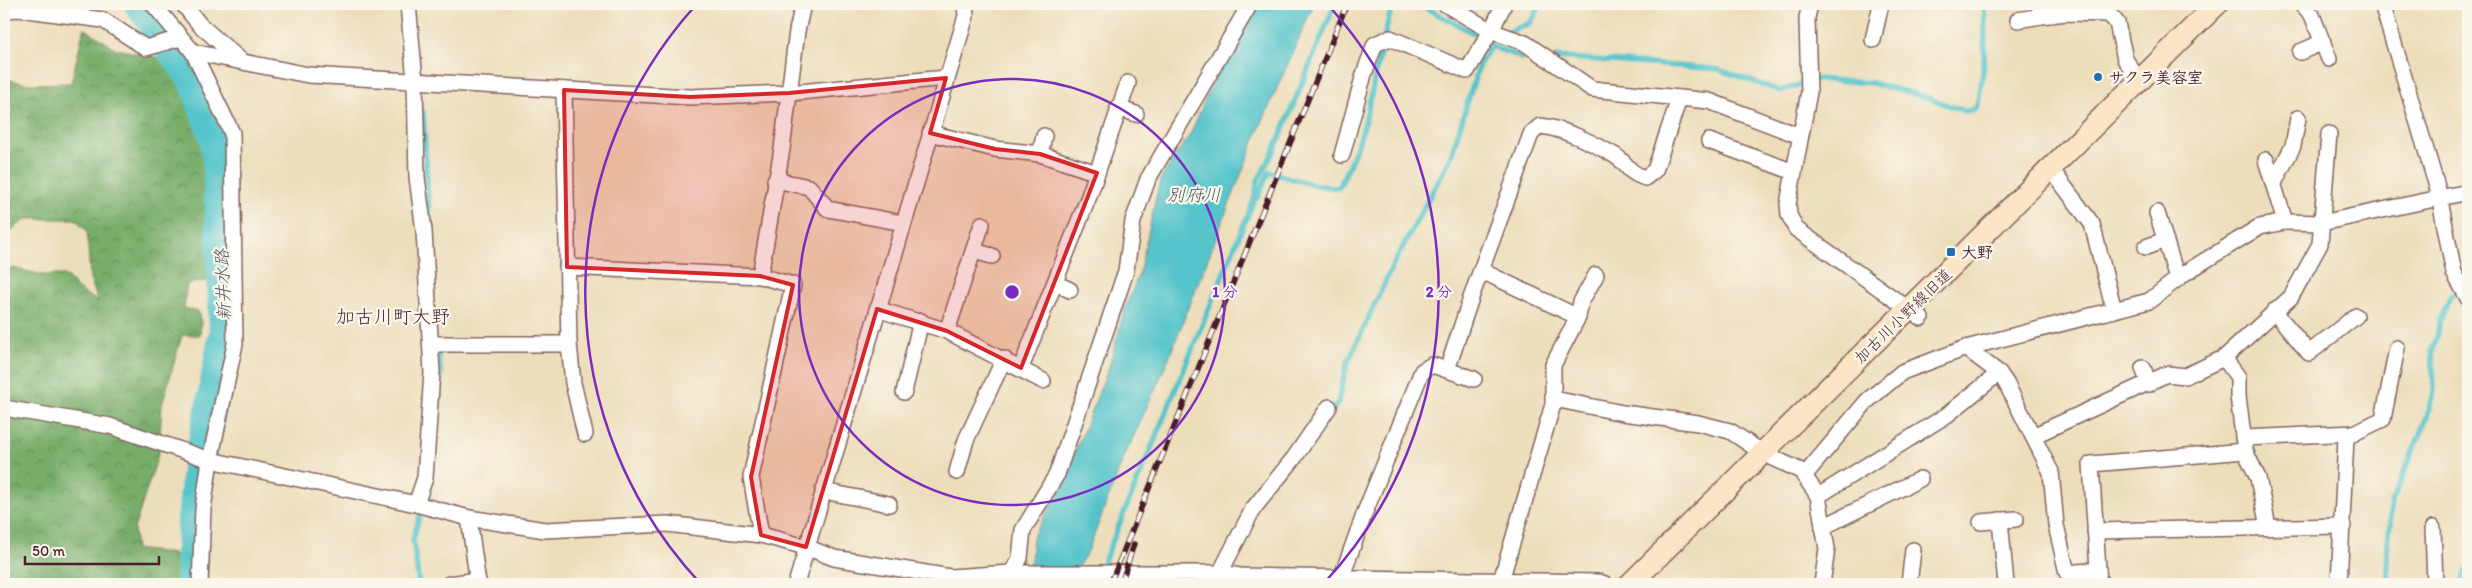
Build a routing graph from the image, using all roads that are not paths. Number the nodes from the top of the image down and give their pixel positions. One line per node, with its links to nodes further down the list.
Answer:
1 (153, 4): 18 (street)
2 (183, 4): 24 (street)
3 (408, 4): 26 (street)
4 (803, 4): 30 (street)
5 (965, 4): 25 (street)
6 (1250, 4): 120 (street)
7 (1445, 4): 17 (street)
8 (1504, 4): 17 (street)
9 (1810, 4): 38 (street)
10 (1881, 4): 19 (street)
11 (2217, 4): 27 (street, 加古川小野線旧道)
12 (2302, 4): 20 (street)
13 (2382, 4): 49 (street)
14 (4, 10): 18 (street)
15 (2040, 10): 16 (street); 27 (street)
16 (2018, 20)
17 (1492, 31): 31 (street); 41 (street)
18 (180, 38): 21 (street)
19 (1873, 40)
20 (2323, 42): 22 (street); 23 (street)
21 (193, 52): 24 (street); 97 (street)
22 (2300, 52)
23 (2329, 59)
24 (240, 60): 26 (street)
25 (946, 78): 30 (street); 35 (street)
26 (415, 81): 29 (street); 75 (street)
27 (2139, 81): 43 (street, 加古川小野線旧道)
28 (1128, 83): 32 (street)
29 (564, 90): 30 (street); 59 (street)
30 (789, 93): 46 (street)
31 (1679, 99): 38 (street); 60 (street)
32 (1118, 108): 33 (street); 44 (street)
33 (1136, 114)
34 (2298, 118): 47 (street)
35 (930, 133): 40 (street); 52 (street)
36 (2329, 134): 53 (street)
37 (1044, 136): 40 (street)
38 (1800, 136): 45 (street)
39 (1709, 141): 45 (street)
40 (1040, 154): 44 (street)
41 (1342, 155)
42 (2266, 160): 47 (street)
43 (2051, 169): 68 (street); 70 (street, 加古川小野線旧道)
44 (1097, 172): 64 (street)
45 (1794, 172): 70 (street)
46 (775, 180): 52 (street); 62 (street)
47 (2274, 183): 51 (street)
48 (2468, 192): 49 (street)
49 (2440, 199): 53 (street); 66 (street)
50 (2157, 214): 55 (street)
51 (2285, 222): 53 (street); 63 (street)
52 (903, 223): 67 (street)
53 (2321, 223): 69 (street)
54 (982, 224): 57 (street)
55 (2165, 240): 56 (street); 63 (street)
56 (2146, 247)
57 (974, 251): 58 (street); 74 (street)
58 (992, 256)
59 (567, 267): 62 (street); 76 (street)
60 (1482, 271): 72 (street); 83 (street)
61 (1596, 275): 72 (street)
62 (760, 276): 114 (street)
63 (2177, 278): 68 (street)
64 (1054, 283): 65 (street); 81 (street)
65 (1070, 290)
66 (2468, 298)
67 (877, 309): 73 (street); 101 (street)
68 (2114, 310): 77 (street)
69 (2274, 311): 71 (street); 79 (street)
70 (1915, 314): 96 (street, 加古川小野線旧道)
71 (2356, 316)
72 (1578, 317): 89 (street)
73 (921, 321): 74 (street); 88 (street)
74 (947, 330): 80 (street)
75 (431, 344): 76 (street); 103 (street)
76 (569, 344): 93 (street)
77 (1966, 348): 84 (street); 99 (street)
78 (2397, 348): 92 (street)
79 (2224, 358): 87 (street); 95 (street)
80 (1004, 359): 81 (street); 98 (street)
81 (1021, 368): 86 (street)
82 (2142, 368): 87 (street)
83 (1447, 370): 85 (street); 117 (street)
84 (1999, 373): 94 (street); 102 (street)
85 (1474, 379)
86 (1044, 381)
87 (2149, 384): 94 (street)
88 (904, 392)
89 (1553, 405): 96 (street); 124 (street)
90 (1330, 407): 121 (street)
91 (4, 408): 97 (street)
92 (2354, 433): 95 (street); 109 (street)
93 (584, 434)
94 (2033, 436): 118 (street)
95 (2244, 445): 111 (street); 113 (street)
96 (1763, 453): 99 (street); 129 (street, 加古川小野線旧道)
97 (210, 460): 103 (street); 125 (street)
98 (957, 472)
99 (1804, 476): 102 (street)
100 (1920, 479): 110 (street)
101 (823, 491): 104 (street); 115 (street)
102 (1818, 496): 110 (street)
103 (416, 504): 105 (street)
104 (890, 504)
105 (469, 518): 114 (street); 123 (street)
106 (2016, 519): 107 (street)
107 (2000, 520): 108 (street); 132 (street)
108 (1981, 522)
109 (2343, 526): 111 (street); 133 (street)
110 (1823, 527): 130 (street)
111 (2268, 527): 113 (street)
112 (2433, 528): 134 (street)
113 (2095, 531): 118 (street)
114 (760, 535): 115 (street)
115 (806, 547): 122 (street); 127 (street)
116 (1913, 550): 131 (street)
117 (1342, 576): 121 (street); 124 (street)
118 (2098, 577)
119 (1084, 578): 120 (street); 121 (street)
120 (1009, 579): 122 (street)
121 (1228, 579)
122 (949, 581)
123 (478, 582): 126 (street)
124 (1501, 582): 128 (street)
125 (200, 584)
126 (450, 584)
127 (796, 584)
128 (1605, 584)
129 (1630, 584)
130 (1822, 584)
131 (1909, 584)
132 (2006, 584)
133 (2339, 584)
134 (2435, 584)

